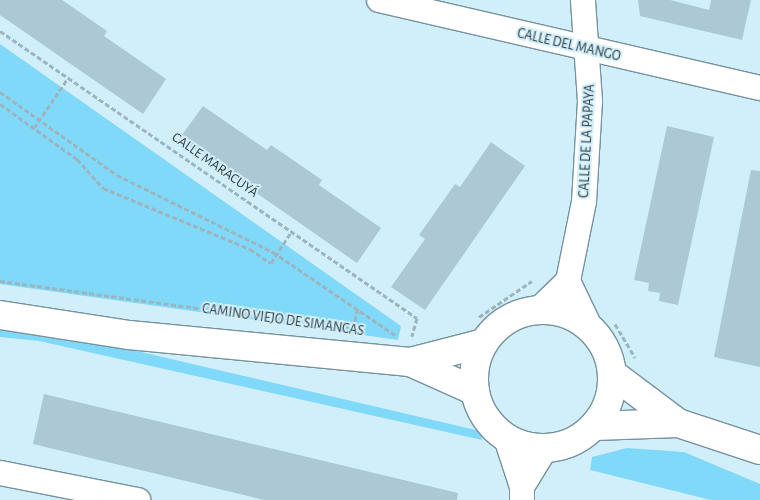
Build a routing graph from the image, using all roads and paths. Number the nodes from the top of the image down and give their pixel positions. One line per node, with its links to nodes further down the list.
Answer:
1 (379, 0): 4 (street, CALLE DEL MANGO)
2 (583, 0): 4 (street, CALLE DE LA PAPAYA)
3 (0, 31): 5 (path, CALLE MARACUYÁ)
4 (589, 50): 6 (street, CALLE DEL MANGO); 15 (street, CALLE DE LA PAPAYA)
5 (68, 78): 9 (path); 11 (path, CALLE MARACUYÁ)
6 (760, 88)
7 (0, 92): 9 (path)
8 (0, 104): 10 (path)
9 (40, 121): 10 (path); 12 (path)
10 (34, 128): 12 (path)
11 (291, 232): 12 (path); 19 (path, CALLE MARACUYÁ)
12 (276, 254): 16 (path)
13 (536, 278): 23 (path)
14 (0, 281): 21 (path, CAMINO VIEJO DE SIMANCAS)
15 (568, 281): 17 (street); 20 (street)
16 (358, 308): 21 (path); 25 (path)
17 (539, 309): 20 (main road); 23 (main road)
18 (0, 315): 26 (main road, CAMINO VIEJO DE SIMANCAS)
19 (417, 318)
20 (600, 322): 27 (path); 28 (main road)
21 (347, 328): 22 (path, CAMINO VIEJO DE SIMANCAS)
22 (357, 330)
23 (480, 331): 26 (main road, CAMINO VIEJO DE SIMANCAS); 29 (main road)
24 (376, 332): 25 (path, CAMINO VIEJO DE SIMANCAS)
25 (396, 335): 26 (path, CAMINO VIEJO DE SIMANCAS)
26 (416, 350): 29 (main road, CAMINO VIEJO DE SIMANCAS)
27 (638, 363)
28 (614, 375): 30 (main road); 31 (main road)
29 (475, 391): 32 (main road)
30 (678, 423): 31 (main road); 34 (main road)
31 (595, 426): 33 (main road)
32 (506, 438): 33 (main road); 36 (street)
33 (546, 448): 36 (street)
34 (760, 450)
35 (0, 473): 37 (street)
36 (522, 493)
37 (138, 500)

